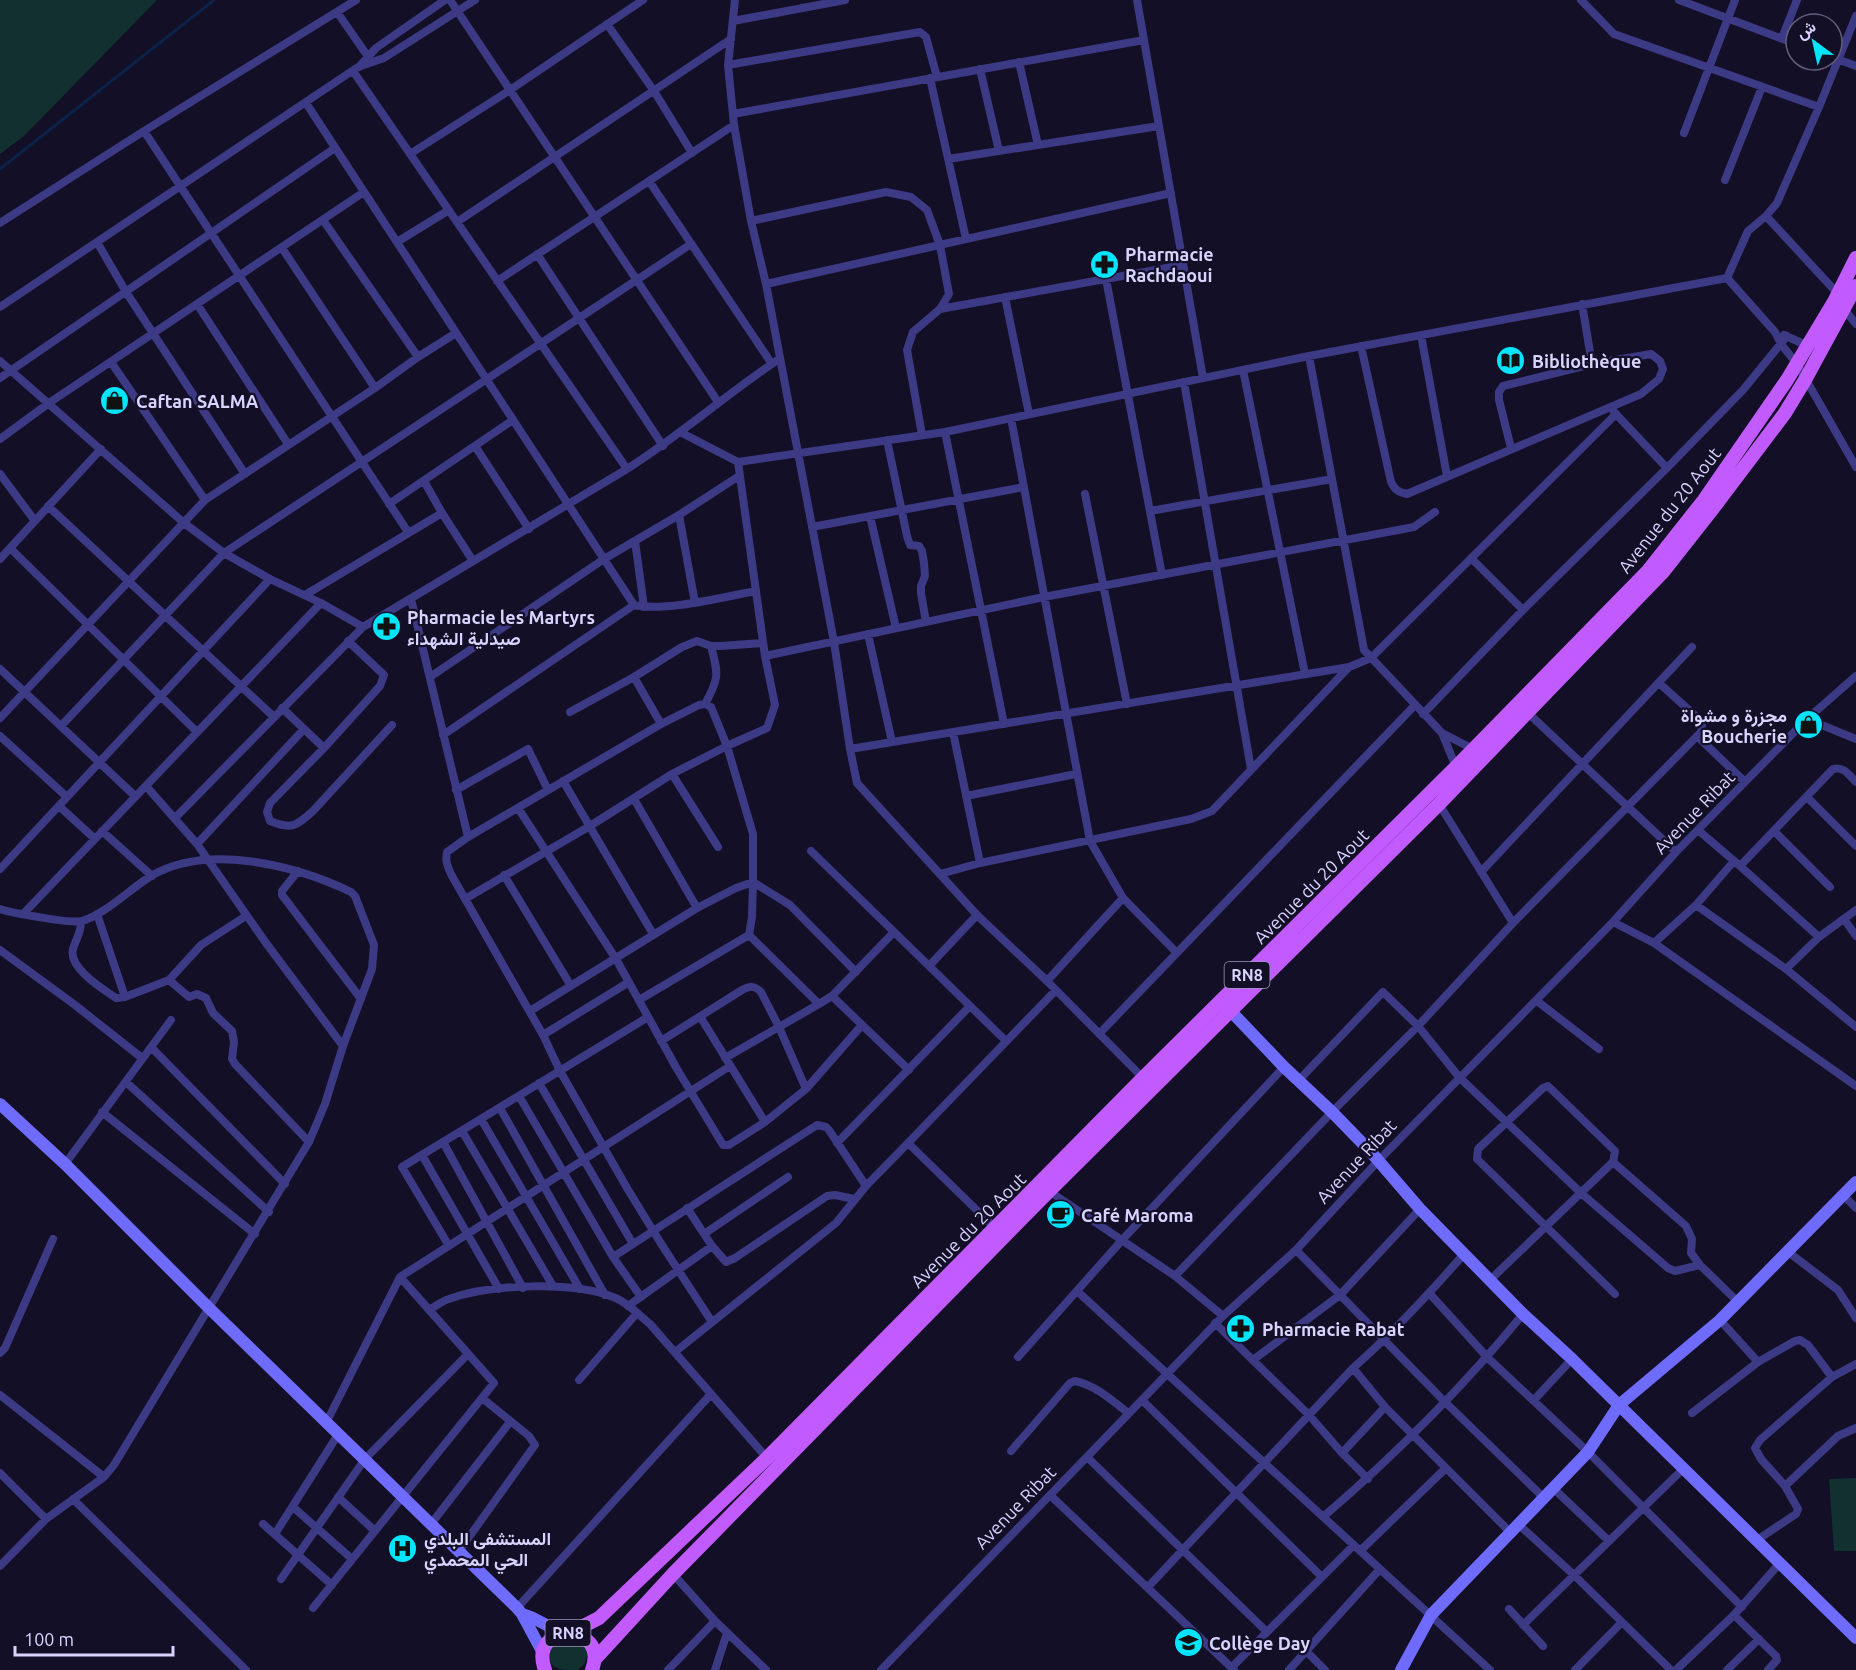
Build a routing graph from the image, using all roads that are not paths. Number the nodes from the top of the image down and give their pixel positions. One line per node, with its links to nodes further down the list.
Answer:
1 (356, 0): 14 (street)
2 (445, 0): 23 (street)
3 (450, 0): 13 (street)
4 (475, 0): 13 (street)
5 (642, 0): 18 (street)
6 (735, 0): 17 (street)
7 (844, 0): 17 (street)
8 (1137, 0): 21 (street)
9 (1679, 0): 16 (street)
10 (1735, 0): 16 (street)
11 (1797, 0): 19 (street)
12 (1585, 1): 26 (street)
13 (458, 11): 23 (street); 32 (street)
14 (337, 12): 23 (street); 39 (street)
15 (1856, 16): 22 (street)
16 (1728, 18): 19 (street); 26 (street)
17 (733, 21): 20 (street)
18 (608, 24): 32 (street); 33 (street)
19 (1782, 38)
20 (731, 39): 25 (street); 33 (street)
21 (1144, 40): 24 (street); 38 (street)
22 (1844, 40)
23 (370, 60): 27 (street)
24 (1020, 62): 28 (street); 41 (street)
25 (728, 65): 30 (street); 36 (street)
26 (1709, 68): 31 (street); 40 (street)
27 (356, 69): 34 (street); 45 (street)
28 (980, 69): 30 (street); 43 (street)
29 (1830, 72): 35 (street)
30 (933, 78): 36 (street); 47 (street)
31 (1762, 87): 35 (street); 48 (street)
32 (510, 90): 45 (street); 46 (street)
33 (654, 91): 44 (street); 46 (street)
34 (306, 103): 42 (street); 50 (street)
35 (1819, 107): 54 (street)
36 (733, 114): 37 (street)
37 (734, 125): 44 (street); 57 (street)
38 (1159, 126): 41 (street); 52 (street)
39 (144, 131): 50 (street); 59 (street)
40 (1684, 134)
41 (1038, 145): 43 (street)
42 (335, 148): 51 (street); 60 (street)
43 (999, 151): 47 (street)
44 (692, 153): 49 (street)
45 (410, 154): 53 (street)
46 (555, 157): 55 (street); 58 (street)
47 (948, 159): 61 (street)
48 (1725, 180)
49 (649, 181): 55 (street); 64 (street)
50 (181, 186): 60 (street); 62 (street)
51 (364, 192): 56 (street); 63 (street)
52 (1171, 193): 61 (street); 69 (street)
53 (449, 210): 58 (street); 63 (street)
54 (1766, 216): 71 (street); 78 (street)
55 (594, 217): 67 (street); 74 (street)
56 (323, 220): 66 (street); 95 (street)
57 (751, 221): 65 (street); 75 (street)
58 (457, 222): 73 (street)
59 (0, 223)
60 (212, 233): 70 (street); 77 (street)
61 (966, 239): 65 (street)
62 (97, 242): 77 (street); 82 (street)
63 (397, 242): 87 (street)
64 (691, 244): 74 (street); 98 (street)
65 (940, 245): 75 (street); 83 (street)
66 (282, 248): 70 (street); 108 (street)
67 (537, 255): 73 (street); 85 (street)
68 (1856, 258): 78 (main road, Avenue du 20 Aout / RN8)
69 (1183, 265): 72 (street); 104 (street)
70 (240, 276): 80 (street); 114 (street)
71 (1726, 278): 81 (street); 90 (street)
72 (1106, 279): 79 (street); 109 (street)
73 (497, 280): 91 (street)
74 (636, 280): 85 (street); 110 (street)
75 (766, 284): 98 (street)
76 (1856, 286): 84 (main road, Avenue du 20 Aout / RN8)
77 (126, 292): 88 (street); 102 (street)
78 (1838, 294): 93 (main road, Avenue du 20 Aout / RN8)
79 (1005, 297): 83 (street); 113 (street)
80 (197, 304): 88 (street); 122 (street)
81 (1582, 304): 89 (street); 99 (street)
82 (0, 307)
83 (940, 309): 119 (street)
84 (1844, 309): 86 (street); 106 (main road, Avenue du 20 Aout / RN8)
85 (579, 318): 91 (street); 124 (street)
86 (1856, 324)
87 (456, 333): 95 (street); 105 (street)
88 (153, 334): 97 (street); 134 (street)
89 (1421, 335): 92 (street); 136 (street)
90 (1784, 340): 93 (street); 100 (street); 131 (street)
91 (541, 344): 105 (street); 132 (street)
92 (1361, 346): 94 (street); 136 (street)
93 (1808, 346): 100 (main road, Avenue du 20 Aout / RN8)
94 (1309, 356): 101 (street); 137 (street)
95 (418, 357): 108 (street)
96 (0, 360): 102 (street)
97 (111, 362): 111 (street); 143 (street)
98 (775, 362): 110 (street); 127 (street)
99 (1592, 364): 112 (street); 125 (street)
100 (1797, 364): 106 (street); 235 (main road, Avenue du 20 Aout / RN8)
101 (1243, 370): 104 (street); 140 (street)
102 (11, 371): 103 (street); 111 (street)
103 (0, 378)
104 (1203, 378): 107 (street)
105 (487, 379): 116 (street); 128 (street)
106 (1805, 380): 130 (street); 214 (main road, Avenue du 20 Aout / RN8)
107 (1184, 381): 109 (street); 144 (street)
108 (375, 388): 114 (street)
109 (1128, 393): 113 (street); 149 (street)
110 (718, 402): 117 (street)
111 (49, 403): 120 (street); 126 (street)
112 (1613, 411): 125 (street); 131 (street); 165 (street)
113 (1029, 414): 115 (street)
114 (332, 416): 122 (street); 128 (street)
115 (1011, 418): 118 (street); 139 (street)
116 (513, 420): 123 (street); 146 (street)
117 (680, 432): 124 (street); 129 (street)
118 (945, 432): 119 (street); 142 (street)
119 (921, 435): 121 (street)
120 (0, 439)
121 (887, 440): 127 (street); 148 (street)
122 (288, 444): 134 (street)
123 (475, 446): 138 (street); 157 (street)
124 (663, 446): 132 (street)
125 (1511, 448): 136 (street)
126 (101, 449): 147 (street); 155 (street)
127 (797, 453): 129 (street); 156 (street)
128 (362, 462): 145 (street); 162 (street)
129 (738, 462): 135 (street)
130 (1856, 467)
131 (1667, 468): 182 (street)
132 (627, 469): 146 (street)
133 (0, 474): 154 (street)
134 (245, 474): 143 (street)
135 (740, 476): 152 (street); 173 (street)
136 (1447, 476)
137 (1332, 479): 140 (street); 160 (street)
138 (424, 481): 145 (street); 151 (street)
139 (1024, 487): 142 (street); 175 (street)
140 (1267, 490): 144 (street); 163 (street)
141 (1085, 494): 172 (street)
142 (958, 499): 148 (street); 181 (street)
143 (205, 500): 155 (street)
144 (1205, 501): 149 (street); 168 (street)
145 (389, 504): 158 (street)
146 (569, 505): 157 (street); 166 (street)
147 (48, 506): 154 (street); 171 (street)
148 (902, 510): 153 (street); 184 (street)
149 (1150, 511): 169 (street)
150 (1435, 512): 160 (street)
151 (441, 513): 158 (street); 167 (street)
152 (680, 515): 159 (street); 178 (street)
153 (870, 516): 156 (street); 187 (street)
154 (34, 521): 161 (street)
155 (184, 523): 162 (street); 171 (street)
156 (812, 527): 190 (street)
157 (528, 529): 167 (street)
158 (408, 532): 174 (street)
159 (635, 541): 166 (street); 180 (street)
160 (1344, 541): 163 (street); 196 (street)
161 (10, 548): 164 (street); 185 (street)
162 (224, 553): 170 (street); 183 (street)
163 (1280, 553): 168 (street); 200 (street)
164 (0, 558)
165 (1471, 558): 182 (street); 196 (street)
166 (604, 559): 179 (street); 202 (street)
167 (473, 561): 176 (street)
168 (1216, 565): 169 (street); 206 (street)
169 (1162, 575): 172 (street)
170 (270, 579): 174 (street); 194 (street)
171 (128, 581): 183 (street); 185 (street)
172 (1103, 586): 175 (street); 210 (street)
173 (756, 591): 178 (street); 191 (street)
174 (305, 595): 177 (street)
175 (1044, 597): 181 (street); 215 (street)
176 (411, 599): 186 (street); 202 (street)
177 (321, 603): 186 (street); 205 (street)
178 (695, 603): 180 (street)
179 (634, 605): 180 (street); 228 (street)
180 (644, 607)
181 (980, 610): 184 (street); 221 (street)
182 (1523, 610): 216 (street)
183 (165, 615): 194 (street); 197 (street)
184 (926, 622): 187 (street)
185 (88, 624): 197 (street); 207 (street)
186 (363, 627): 189 (street)
187 (896, 628): 188 (street)
188 (868, 634): 190 (street); 232 (street)
189 (348, 641): 212 (street); 234 (street)
190 (834, 642): 195 (street); 236 (street)
191 (763, 643): 192 (street); 195 (street)
192 (711, 645): 203 (street); 209 (street)
193 (1692, 648): 204 (street)
194 (203, 651): 205 (street); 208 (street)
195 (765, 656): 233 (street)
196 (1371, 658): 198 (street); 211 (street)
197 (123, 659): 208 (street); 223 (street)
198 (1349, 667): 200 (street); 240 (street)
199 (0, 669): 207 (street)
200 (1305, 674): 206 (street)
201 (1856, 676): 219 (street, Avenue Ribat)
202 (429, 677): 228 (street)
203 (634, 677): 213 (street); 220 (street)
204 (1659, 683): 230 (street); 238 (street)
205 (241, 686): 217 (street); 225 (street)
206 (1237, 686): 210 (street); 240 (street)
207 (24, 692): 218 (street); 223 (street)
208 (161, 696): 225 (street); 237 (street)
209 (705, 704): 220 (street); 233 (street)
210 (1127, 704): 215 (street)
211 (1415, 705): 216 (street); 304 (street)
212 (282, 708): 217 (street); 224 (street)
213 (570, 712)
214 (1528, 713): 238 (street); 254 (main road, Avenue du 20 Aout / RN8)
215 (1066, 714): 221 (street); 242 (street)
216 (1423, 714): 227 (street)
217 (274, 717): 258 (street)
218 (0, 718)
219 (1807, 719): 231 (street); 244 (street, Avenue Ribat)
220 (661, 724): 243 (street)
221 (1004, 724): 226 (street)
222 (392, 725): 234 (street)
223 (61, 726): 237 (street)
224 (304, 729): 234 (street); 266 (street)
225 (197, 732): 246 (street)
226 (953, 732): 232 (street); 250 (street)
227 (1443, 733): 235 (street); 239 (street)
228 (443, 735): 247 (street)
229 (0, 736): 251 (street)
230 (1697, 736): 244 (street); 256 (street)
231 (1856, 739)
232 (892, 742): 236 (street)
233 (727, 746): 241 (street); 281 (street)
234 (324, 748)
235 (1473, 748): 239 (main road, Avenue du 20 Aout / RN8)
236 (850, 749): 279 (street)
237 (99, 763): 249 (street); 251 (street)
238 (1583, 765): 256 (street); 277 (street)
239 (1456, 767): 321 (main road, Avenue du 20 Aout / RN8)
240 (1251, 769): 265 (street)
241 (672, 774): 253 (street); 268 (street)
242 (1076, 774): 250 (street); 265 (street)
243 (563, 781): 248 (street); 259 (street)
244 (1745, 782): 260 (street, Avenue Ribat)
245 (1856, 782): 252 (street)
246 (146, 786): 249 (street); 258 (street)
247 (456, 790): 248 (street); 263 (street)
248 (548, 790): 257 (street)
249 (135, 796): 261 (street)
250 (966, 796): 273 (street)
251 (67, 797): 255 (street)
252 (1807, 797): 262 (street); 267 (street)
253 (634, 799): 259 (street); 286 (street)
254 (1439, 804): 277 (street); 321 (main road, Avenue du 20 Aout / RN8)
255 (59, 806): 264 (street); 275 (street)
256 (1628, 807): 271 (street); 296 (street)
257 (518, 808): 263 (street); 269 (street)
258 (175, 818): 266 (street)
259 (590, 826): 269 (street); 298 (street)
260 (1698, 830): 271 (street, Avenue Ribat); 274 (street)
261 (102, 831): 264 (street); 280 (street)
262 (1774, 831): 274 (street); 282 (street)
263 (468, 837): 283 (street)
264 (95, 839): 289 (street)
265 (1090, 841): 273 (street); 284 (street)
266 (197, 844): 272 (street)
267 (1856, 846)
268 (718, 848)
269 (547, 850): 278 (street); 305 (street)
270 (811, 851): 297 (street)
271 (1676, 852): 295 (street, Avenue Ribat)
272 (207, 861): 276 (street); 280 (street); 292 (street)
273 (980, 863): 279 (street)
274 (1737, 863): 285 (street); 301 (street)
275 (0, 869)
276 (298, 870): 316 (street); 316 (street)
277 (1481, 872): 296 (street)
278 (504, 874): 283 (street); 312 (street)
279 (940, 874): 291 (street)
280 (152, 876): 290 (street)
281 (753, 882): 286 (street); 299 (street); 308 (street)
282 (1830, 887)
283 (465, 898): 322 (street)
284 (1123, 898): 304 (street); 310 (street)
285 (1696, 905): 302 (street); 307 (street)
286 (697, 908): 298 (street)
287 (0, 909): 289 (street)
288 (1856, 910): 293 (street)
289 (24, 914): 294 (street)
290 (97, 914): 294 (street); 315 (street)
291 (977, 915): 306 (street); 310 (street)
292 (246, 916): 309 (street); 334 (street)
293 (1844, 919): 300 (street); 301 (street)
294 (81, 922): 315 (street)
295 (1613, 922): 302 (street); 318 (street, Avenue Ribat)
296 (1513, 923): 327 (street)
297 (894, 932): 306 (street); 308 (street)
298 (653, 934): 305 (street)
299 (749, 935): 317 (street); 319 (street)
300 (1856, 936)
301 (1819, 937): 307 (street)
302 (1654, 944): 347 (street)
303 (0, 950): 337 (street)
304 (1176, 952): 330 (street)
305 (616, 959): 311 (street); 312 (street)
306 (929, 966): 320 (street)
307 (1786, 969): 329 (street)
308 (856, 972): 314 (street)
309 (168, 980): 315 (street); 359 (street)
310 (1047, 981): 313 (street)
311 (629, 982): 317 (street); 331 (street)
312 (571, 986): 322 (street)
313 (1056, 990): 330 (street); 333 (street)
314 (832, 996): 319 (street); 326 (street)
315 (125, 997)
316 (361, 999): 334 (street)
317 (639, 1000): 323 (street)
318 (1537, 1001): 336 (street); 342 (street, Avenue Ribat)
319 (819, 1004): 328 (street)
320 (970, 1006): 333 (street); 340 (street)
321 (1226, 1006): 339 (street); 346 (main road, Avenue du 20 Aout / RN8)
322 (530, 1011): 331 (street)
323 (648, 1017): 332 (street); 341 (street)
324 (701, 1018): 328 (street); 332 (street); 338 (street)
325 (171, 1020): 335 (street)
326 (862, 1025): 340 (street); 348 (street)
327 (1418, 1026): 342 (street); 343 (street); 354 (street)
328 (779, 1027): 338 (street); 348 (street)
329 (1856, 1027)
330 (1099, 1034): 346 (street)
331 (543, 1035): 341 (street)
332 (661, 1041): 349 (street)
333 (1006, 1041): 362 (street)
334 (344, 1046): 359 (street)
335 (151, 1047): 337 (street); 372 (street)
336 (1599, 1049)
337 (142, 1058): 344 (street)
338 (728, 1062): 349 (street); 357 (street)
339 (1284, 1067): 343 (street); 393 (street)
340 (909, 1070): 361 (street)
341 (560, 1071): 345 (street); 363 (street)
342 (1459, 1077): 356 (street); 366 (street, Avenue Ribat)
343 (1298, 1081): 354 (street)
344 (126, 1082): 353 (street); 384 (street)
345 (539, 1083): 350 (street); 365 (street)
346 (1148, 1083): 375 (main road, Avenue du 20 Aout / RN8); 387 (main road, Avenue du 20 Aout / RN8)
347 (1856, 1085)
348 (806, 1089): 357 (street)
349 (691, 1091): 357 (street); 363 (street)
350 (519, 1096): 352 (street); 369 (street)
351 (0, 1104): 368 (street)
352 (500, 1107): 355 (street); 373 (street)
353 (102, 1112): 368 (street); 389 (street)
354 (1332, 1112): 366 (street); 403 (street)
355 (481, 1119): 358 (street); 378 (street)
356 (1507, 1121): 367 (street); 376 (street); 386 (street)
357 (765, 1122)
358 (462, 1131): 360 (street); 382 (street)
359 (309, 1142): 372 (street)
360 (443, 1142): 364 (street); 385 (street)
361 (837, 1143): 374 (street); 380 (street)
362 (908, 1143): 374 (street); 387 (street)
363 (604, 1147): 365 (street); 388 (street)
364 (422, 1155): 390 (street); 395 (street)
365 (584, 1160): 369 (street); 394 (street)
366 (1378, 1160): 383 (street); 397 (street, Avenue Ribat)
367 (1613, 1162): 376 (street); 401 (street)
368 (65, 1164): 418 (street)
369 (564, 1172): 373 (street); 400 (street)
370 (788, 1177): 391 (street)
371 (1856, 1182): 377 (street)
372 (285, 1184): 384 (street)
373 (543, 1185): 378 (street); 413 (street)
374 (866, 1186): 379 (street)
375 (1050, 1191): 393 (street); 496 (main road, Avenue du 20 Aout / RN8)
376 (1581, 1193): 386 (street); 401 (street)
377 (1844, 1195): 381 (street); 398 (street)
378 (526, 1196): 382 (street); 409 (street)
379 (854, 1199): 396 (street); 425 (street)
380 (687, 1208): 388 (street); 391 (street)
381 (1856, 1208)
382 (507, 1209): 385 (street); 406 (street)
383 (1420, 1209): 399 (street); 414 (street)
384 (269, 1212): 389 (street)
385 (487, 1222): 390 (street); 407 (street)
386 (1546, 1227): 405 (street); 412 (street)
387 (995, 1228): 461 (main road, Avenue du 20 Aout / RN8)
388 (653, 1232): 394 (street); 402 (street)
389 (255, 1234): 418 (street)
390 (468, 1234): 395 (street); 408 (street)
391 (704, 1234): 396 (street)
392 (53, 1239): 429 (street)
393 (1123, 1239): 403 (street); 410 (street)
394 (633, 1244): 400 (street)
395 (449, 1246): 404 (street)
396 (712, 1246): 402 (street)
397 (1296, 1250): 414 (street); 422 (street, Avenue Ribat)
398 (1787, 1251): 416 (street); 423 (street)
399 (1464, 1254): 405 (street); 411 (street)
400 (613, 1257): 415 (street)
401 (1700, 1265): 416 (street)
402 (678, 1271): 415 (street); 425 (street)
403 (1175, 1276): 422 (street)
404 (400, 1277): 419 (street); 452 (street)
405 (1490, 1281): 421 (street)
406 (553, 1286): 407 (street); 409 (street)
407 (523, 1288): 408 (street)
408 (499, 1289): 419 (street)
409 (580, 1289): 413 (street)
410 (1077, 1291): 431 (street); 438 (street)
411 (1430, 1294): 427 (street); 432 (street)
412 (1615, 1294)
413 (604, 1295): 417 (street)
414 (1340, 1295): 427 (street); 434 (street)
415 (641, 1297): 417 (street)
416 (1737, 1301): 424 (street)
417 (628, 1306): 420 (street)
418 (209, 1308): 452 (street); 467 (street)
419 (429, 1310): 430 (street)
420 (637, 1314): 428 (street); 440 (street)
421 (1523, 1314): 432 (street); 433 (street)
422 (1223, 1316): 426 (street, Avenue Ribat)
423 (1856, 1318)
424 (1719, 1320): 435 (street); 447 (street)
425 (712, 1322): 428 (street)
426 (1215, 1323): 434 (street); 438 (street, Avenue Ribat)
427 (1384, 1340): 437 (street); 446 (street)
428 (675, 1352): 441 (street)
429 (0, 1353)
430 (468, 1354): 443 (street); 462 (street)
431 (1018, 1357)
432 (1487, 1357): 445 (street); 446 (street)
433 (1572, 1359): 445 (street); 447 (street)
434 (1253, 1360): 451 (street)
435 (1758, 1362): 439 (street); 450 (street)
436 (1856, 1364): 439 (street)
437 (1353, 1368): 448 (street); 451 (street)
438 (1167, 1374): 444 (street, Avenue Ribat); 463 (street)
439 (1832, 1377): 469 (street)
440 (579, 1380)
441 (711, 1394): 461 (street); 505 (street)
442 (0, 1395): 467 (street)
443 (482, 1398): 453 (street); 474 (street)
444 (1142, 1400): 449 (street, Avenue Ribat); 470 (street)
445 (1534, 1400): 458 (street)
446 (1444, 1402): 456 (street); 471 (street)
447 (1619, 1405): 458 (street); 465 (street)
448 (1385, 1407): 456 (street); 459 (street)
449 (1128, 1413): 457 (street); 460 (street, Avenue Ribat)
450 (1692, 1413)
451 (1309, 1415): 459 (street); 463 (street)
452 (327, 1421): 455 (street)
453 (510, 1422): 481 (street); 490 (street)
454 (1856, 1428): 469 (street)
455 (339, 1433): 462 (street); 476 (street)
456 (1413, 1433): 464 (street); 468 (street)
457 (1011, 1451)
458 (1588, 1452): 471 (street); 477 (street)
459 (1342, 1454): 468 (street)
460 (1087, 1457): 472 (street, Avenue Ribat); 489 (street)
461 (767, 1458): 512 (main road, Avenue du 20 Aout / RN8)
462 (365, 1459): 473 (street); 474 (street)
463 (1264, 1463): 470 (street); 478 (street)
464 (1446, 1467): 483 (street); 488 (street)
465 (1684, 1468): 477 (street); 487 (street)
466 (0, 1473): 479 (street)
467 (104, 1477): 475 (street)
468 (1368, 1479): 478 (street)
469 (1785, 1486): 487 (street)
470 (1236, 1492): 489 (street); 498 (street)
471 (1549, 1493): 483 (street); 486 (street)
472 (1050, 1495): 501 (street); 525 (street, Avenue Ribat)
473 (338, 1497): 482 (street); 484 (street)
474 (403, 1497): 481 (street); 484 (street)
475 (72, 1498): 479 (street); 522 (street)
476 (292, 1507): 482 (street); 485 (street)
477 (1642, 1508): 486 (street); 502 (street)
478 (1323, 1517): 488 (street)
479 (46, 1520): 494 (street)
480 (263, 1524): 485 (street)
481 (431, 1524): 490 (street)
482 (316, 1528): 491 (street); 492 (street)
483 (1514, 1528): 497 (street); 506 (street)
484 (375, 1531): 492 (street)
485 (275, 1534): 491 (street)
486 (1609, 1540): 497 (street)
487 (1757, 1540): 493 (street)
488 (1357, 1548): 495 (street); 498 (street)
489 (1183, 1550): 501 (street); 511 (street)
490 (459, 1551): 505 (street)
491 (298, 1554): 499 (street); 500 (street)
492 (352, 1559): 500 (street)
493 (1780, 1563): 502 (street); 514 (street)
494 (0, 1566)
495 (1380, 1569): 506 (street); 517 (street)
496 (673, 1574): 508 (street); 519 (main road, Avenue du 20 Aout / RN8)
497 (1574, 1575): 509 (street); 510 (street)
498 (1322, 1577): 511 (street)
499 (281, 1579)
500 (332, 1585): 503 (street)
501 (1148, 1587): 521 (street)
502 (1742, 1607): 507 (street)
503 (313, 1608)
504 (1509, 1610): 510 (street)
505 (520, 1611): 512 (street); 518 (street)
506 (1431, 1615): 528 (street); 529 (street)
507 (1734, 1615): 515 (street); 532 (street)
508 (715, 1621): 513 (street); 523 (street)
509 (1622, 1622): 530 (street); 531 (street)
510 (1523, 1625): 516 (street)
511 (1267, 1632): 521 (street)
512 (566, 1633): 518 (main road, RN8); 519 (main road, RN8)
513 (727, 1633): 520 (street); 524 (street)
514 (1856, 1638)
515 (1759, 1639): 533 (street); 534 (street)
516 (1544, 1646)
517 (1306, 1652): 526 (street); 527 (street)
518 (542, 1664)
519 (594, 1666)
520 (764, 1669)
521 (1233, 1669)
522 (246, 1670)
523 (668, 1670)
524 (715, 1670)
525 (881, 1670)
526 (1289, 1670)
527 (1325, 1670)
528 (1401, 1670)
529 (1490, 1670)
530 (1575, 1670)
531 (1671, 1670)
532 (1676, 1670)
533 (1727, 1670)
534 (1768, 1670)

